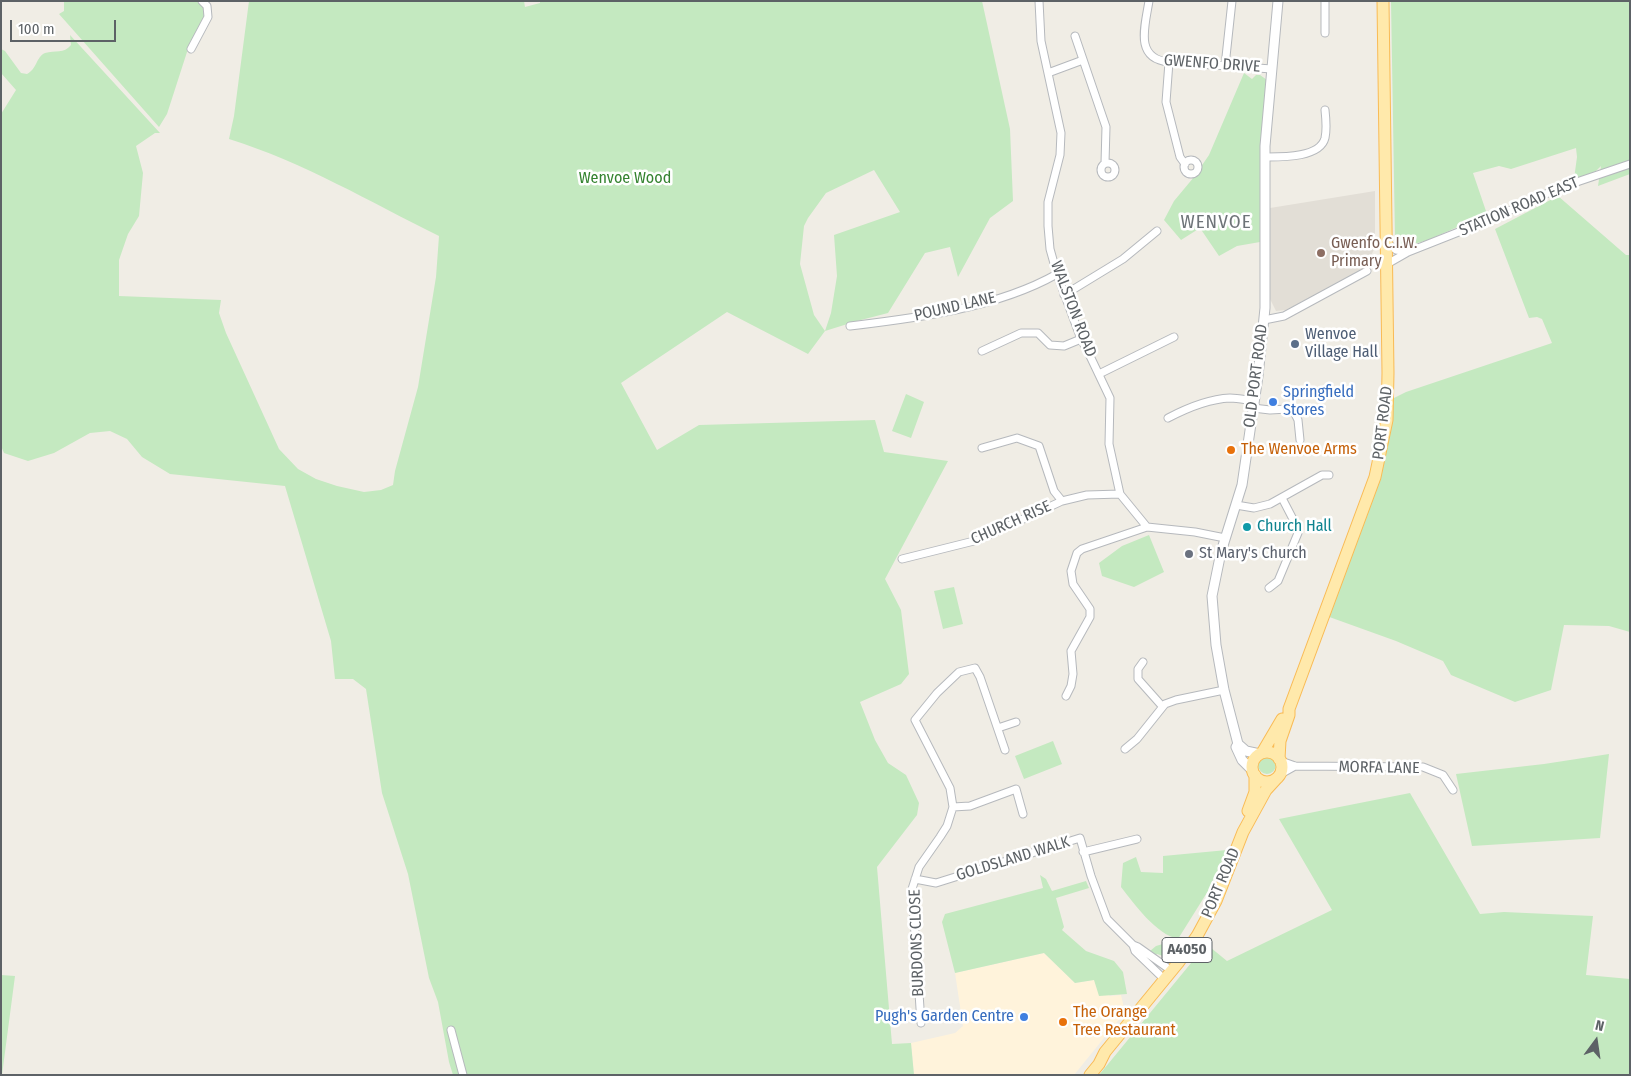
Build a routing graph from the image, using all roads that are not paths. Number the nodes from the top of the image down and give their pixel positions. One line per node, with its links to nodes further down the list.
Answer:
1 (202, 1): 10 (street)
2 (1039, 1): 15 (street, WALSTON ROAD)
3 (1149, 1): 12 (street, GWENFO DRIVE)
4 (1232, 1): 13 (street)
5 (1278, 1): 14 (street, OLD PORT ROAD)
6 (1326, 1): 8 (street)
7 (1384, 1): 22 (main road, PORT ROAD / A4050)
8 (1325, 33)
9 (1075, 36): 11 (street)
10 (191, 49)
11 (1083, 60): 15 (street); 18 (street)
12 (1169, 62): 13 (street, GWENFO DRIVE); 19 (street)
13 (1225, 66): 14 (street, GWENFO DRIVE)
14 (1272, 69): 17 (street, OLD PORT ROAD)
15 (1048, 73): 26 (street, WALSTON ROAD)
16 (1326, 110): 17 (street)
17 (1265, 157): 28 (street, OLD PORT ROAD)
18 (1106, 163)
19 (1185, 164)
20 (1630, 164): 23 (street, STATION ROAD EAST)
21 (1157, 231): 27 (street)
22 (1387, 243): 23 (street); 24 (main road, PORT ROAD / A4050)
23 (1408, 252): 24 (street, STATION ROAD EAST)
24 (1387, 264): 51 (main road, PORT ROAD / A4050)
25 (1368, 271): 28 (street)
26 (1057, 274): 27 (street, WALSTON ROAD); 29 (street, POUND LANE)
27 (1064, 295): 31 (street, WALSTON ROAD)
28 (1264, 320): 34 (street, OLD PORT ROAD)
29 (850, 326)
30 (1174, 338): 33 (street)
31 (1081, 339): 32 (street); 33 (street, WALSTON ROAD)
32 (982, 351)
33 (1099, 374): 39 (street, WALSTON ROAD)
34 (1253, 405): 35 (street); 36 (street); 42 (street, OLD PORT ROAD)
35 (1168, 418)
36 (1300, 440)
37 (982, 448): 41 (street)
38 (1329, 475): 40 (street)
39 (1120, 494): 41 (street, CHURCH RISE); 43 (street, WALSTON ROAD)
40 (1282, 498): 42 (street); 46 (street)
41 (1062, 500): 45 (street, CHURCH RISE)
42 (1236, 505): 44 (street, OLD PORT ROAD)
43 (1147, 527): 44 (street); 49 (street)
44 (1225, 538): 48 (street, OLD PORT ROAD)
45 (902, 559)
46 (1269, 588)
47 (1143, 662): 50 (street)
48 (1224, 690): 50 (street); 54 (street, OLD PORT ROAD)
49 (1066, 696)
50 (1162, 706): 55 (street)
51 (1289, 709): 57 (main road, PORT ROAD / A4050); 58 (main road, PORT ROAD / A4050)
52 (1016, 722): 53 (street)
53 (998, 728): 56 (street); 63 (street)
54 (1238, 744): 57 (street); 60 (street, OLD PORT ROAD)
55 (1125, 749)
56 (1005, 750)
57 (1261, 753): 58 (main road); 60 (main road, PORT ROAD / A4050)
58 (1280, 760): 59 (street, MORFA LANE); 61 (main road, PORT ROAD / A4050)
59 (1296, 766): 61 (street, MORFA LANE); 62 (street, MORFA LANE)
60 (1254, 773): 61 (main road); 65 (main road, PORT ROAD / A4050)
61 (1278, 776): 65 (main road, PORT ROAD / A4050)
62 (1453, 790)
63 (953, 807): 64 (street); 68 (street, BURDONS CLOSE)
64 (1023, 814)
65 (1243, 832): 70 (main road, PORT ROAD / A4050)
66 (1137, 839): 67 (street)
67 (1083, 852): 68 (street, GOLDSLAND WALK); 69 (street, GOLDSLAND WALK)
68 (915, 879): 71 (street, BURDONS CLOSE)
69 (1132, 945): 70 (street, GOLDSLAND WALK); 70 (street, GOLDSLAND WALK)
70 (1168, 975): 73 (main road, PORT ROAD / A4050)
71 (921, 1023)
72 (451, 1030): 74 (street)
73 (1105, 1052): 75 (main road, PORT ROAD / A4050); 76 (main road, PORT ROAD / A4050)
74 (463, 1075)
75 (1083, 1075)
76 (1090, 1075)

